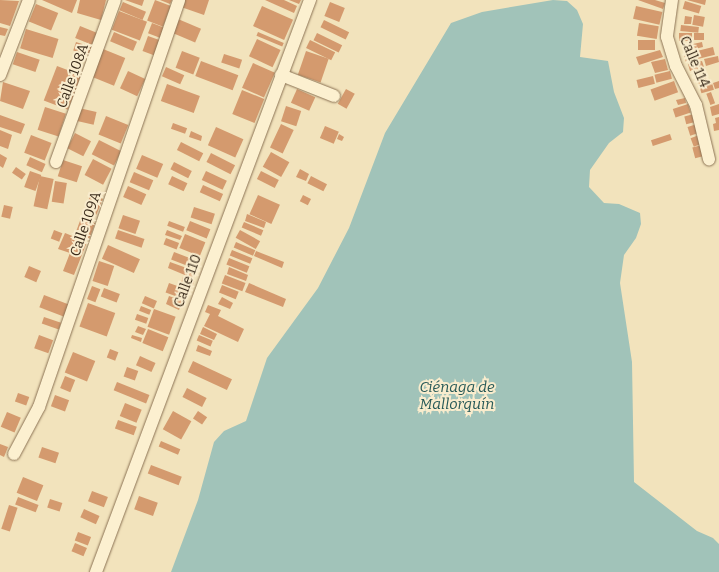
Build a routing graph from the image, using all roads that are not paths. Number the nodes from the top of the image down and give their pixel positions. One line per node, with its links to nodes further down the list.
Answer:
1 (29, 0): 6 (street)
2 (115, 0): 10 (street, Calle 108A)
3 (179, 0): 11 (street, Calle 109A)
4 (310, 0): 7 (street, Calle 110)
5 (672, 0): 9 (street, Calle 114)
6 (0, 75)
7 (281, 75): 8 (street); 12 (street, Calle 110)
8 (334, 96)
9 (709, 158)
10 (56, 162)
11 (14, 454)
12 (96, 572)

